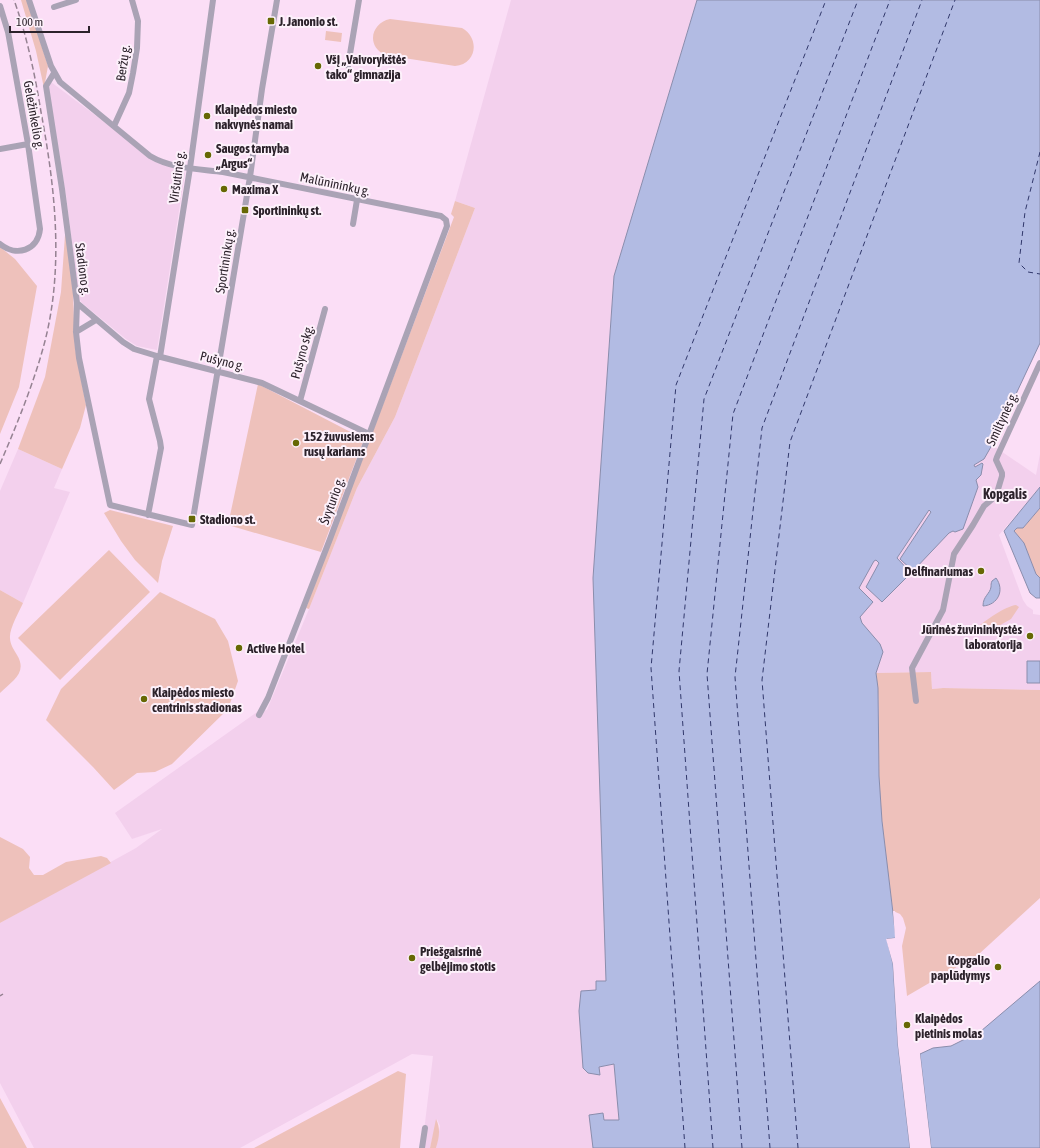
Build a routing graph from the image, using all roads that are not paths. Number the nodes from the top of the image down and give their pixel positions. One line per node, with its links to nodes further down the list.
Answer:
1 (29, 0): 11 (street)
2 (76, 0): 8 (street)
3 (132, 0): 12 (street, Beržų g.)
4 (213, 0): 15 (street, Viršutinė g.)
5 (277, 0): 16 (street, Sportininkų g.)
6 (359, 0): 10 (street)
7 (0, 6): 9 (street, Geležinkelio g.)
8 (54, 6)
9 (2, 15): 13 (street, Geležinkelio g.)
10 (348, 66)
11 (54, 73): 12 (street, Malūnininkų g.); 21 (street, Stadiono g.)
12 (114, 126): 15 (street, Malūnininkų g.)
13 (28, 144): 14 (street); 20 (street, Geležinkelio g.)
14 (0, 149)
15 (190, 168): 16 (street, Malūnininkų g.); 25 (street, Viršutinė g.)
16 (250, 177): 17 (street, Malūnininkų g.); 27 (street, Sportininkų g.)
17 (357, 200): 18 (street); 19 (street, Malūnininkų g.)
18 (353, 224)
19 (447, 226): 29 (street, Švyturio g.)
20 (0, 244)
21 (77, 303): 23 (street, Pušyno g.); 24 (street, Stadiono g.)
22 (325, 309): 28 (street, Pušyno skg.)
23 (96, 320): 24 (street); 25 (street, Pušyno g.)
24 (76, 332): 30 (street, Stadiono g.)
25 (159, 357): 27 (street, Pušyno g.); 30 (street)
26 (1040, 363): 32 (street, Smiltynės g.)
27 (218, 371): 28 (street, Pušyno g.); 31 (street, Sportininkų g.)
28 (300, 401): 29 (street, Pušyno g.)
29 (369, 434): 33 (street, Švyturio g.)
30 (148, 515): 31 (street, Stadiono g.)
31 (192, 525)
32 (916, 701)
33 (259, 715)
34 (425, 1128): 35 (street)
35 (422, 1148)

